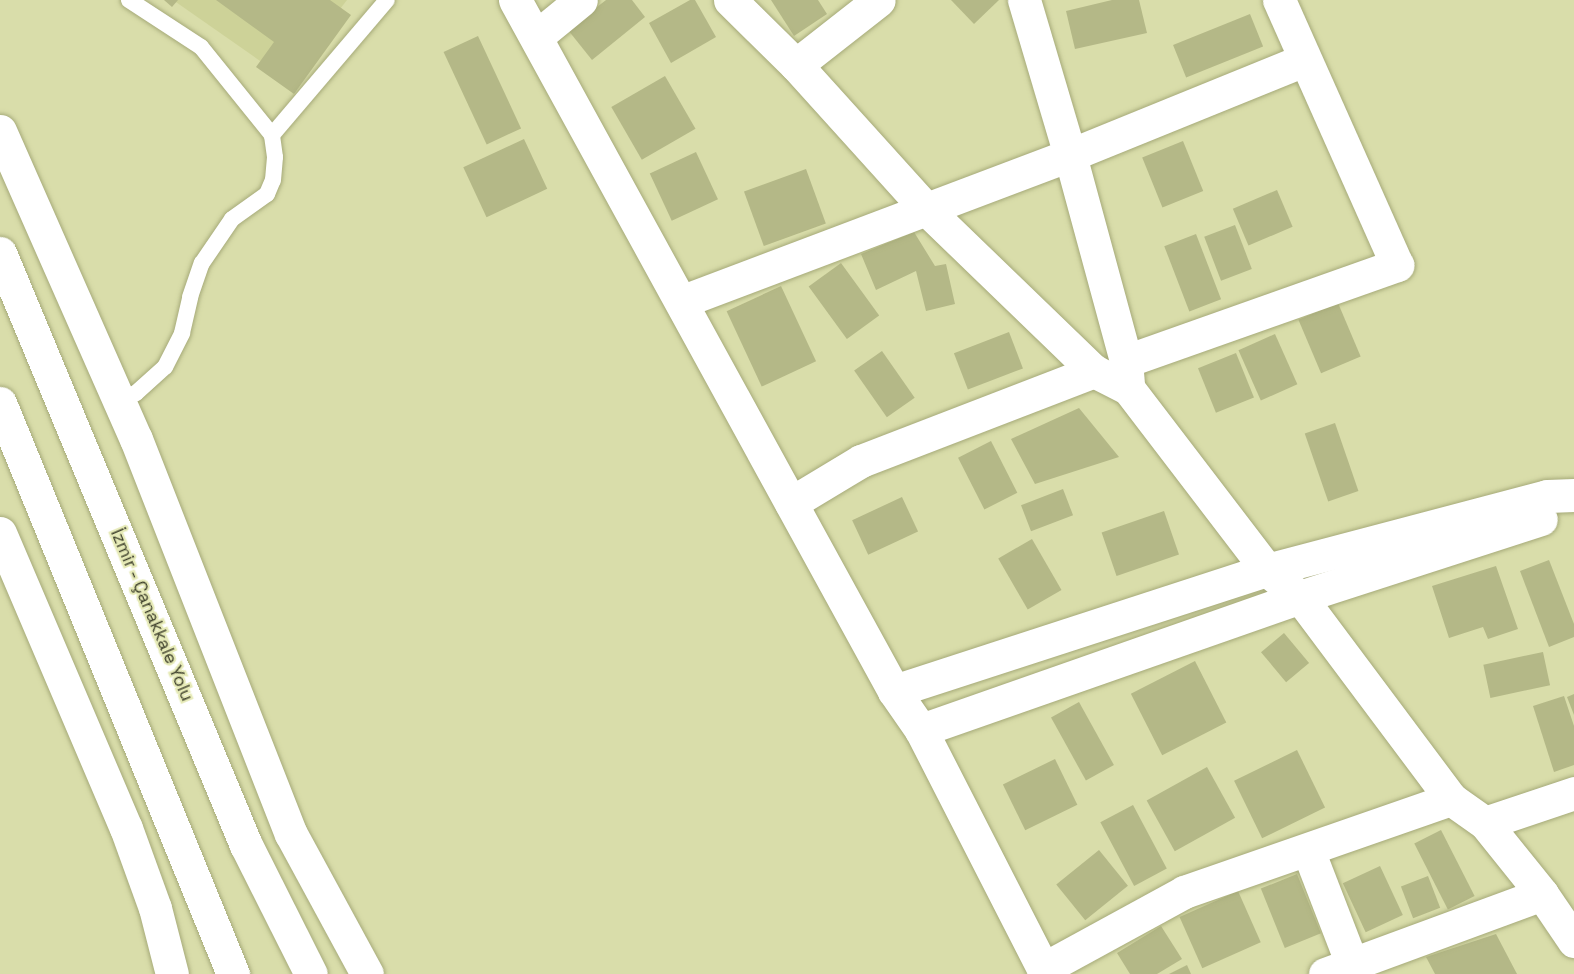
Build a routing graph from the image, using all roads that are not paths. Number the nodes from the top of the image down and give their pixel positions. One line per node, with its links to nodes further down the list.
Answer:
1 (129, 0): 13 (lane)
2 (515, 0): 9 (main road)
3 (581, 0): 9 (main road)
4 (730, 0): 11 (main road)
5 (1024, 0): 14 (main road)
6 (1279, 0): 10 (main road)
7 (872, 2): 11 (main road)
8 (376, 4): 13 (lane)
9 (536, 37): 17 (main road)
10 (1304, 60): 14 (main road); 19 (main road)
11 (796, 65): 15 (main road)
12 (0, 131): 20 (main road)
13 (272, 135): 20 (lane)
14 (1070, 155): 15 (main road); 19 (main road)
15 (925, 208): 17 (main road); 18 (main road)
16 (0, 253): 40 (main road, İzmir - Çanakkale Yolu)
17 (683, 301): 23 (main road)
18 (1094, 371): 19 (main road); 23 (main road)
19 (1127, 374): 26 (main road)
20 (119, 400): 41 (main road)
21 (0, 403): 39 (main road)
22 (1574, 495): 26 (main road)
23 (791, 503): 28 (main road)
24 (1574, 515): 27 (main road)
25 (0, 533): 38 (main road)
26 (1267, 570): 27 (main road); 28 (main road)
27 (1300, 597): 29 (main road); 31 (main road)
28 (894, 691): 29 (main road)
29 (921, 730): 37 (main road)
30 (1574, 793): 32 (main road)
31 (1451, 799): 32 (main road); 33 (main road)
32 (1485, 823): 34 (main road)
33 (1308, 850): 36 (main road); 37 (main road)
34 (1542, 894): 35 (main road); 36 (main road)
35 (1574, 941)
36 (1339, 969)
37 (1045, 971)
38 (172, 974)
39 (233, 974)
40 (311, 974)
41 (367, 974)

